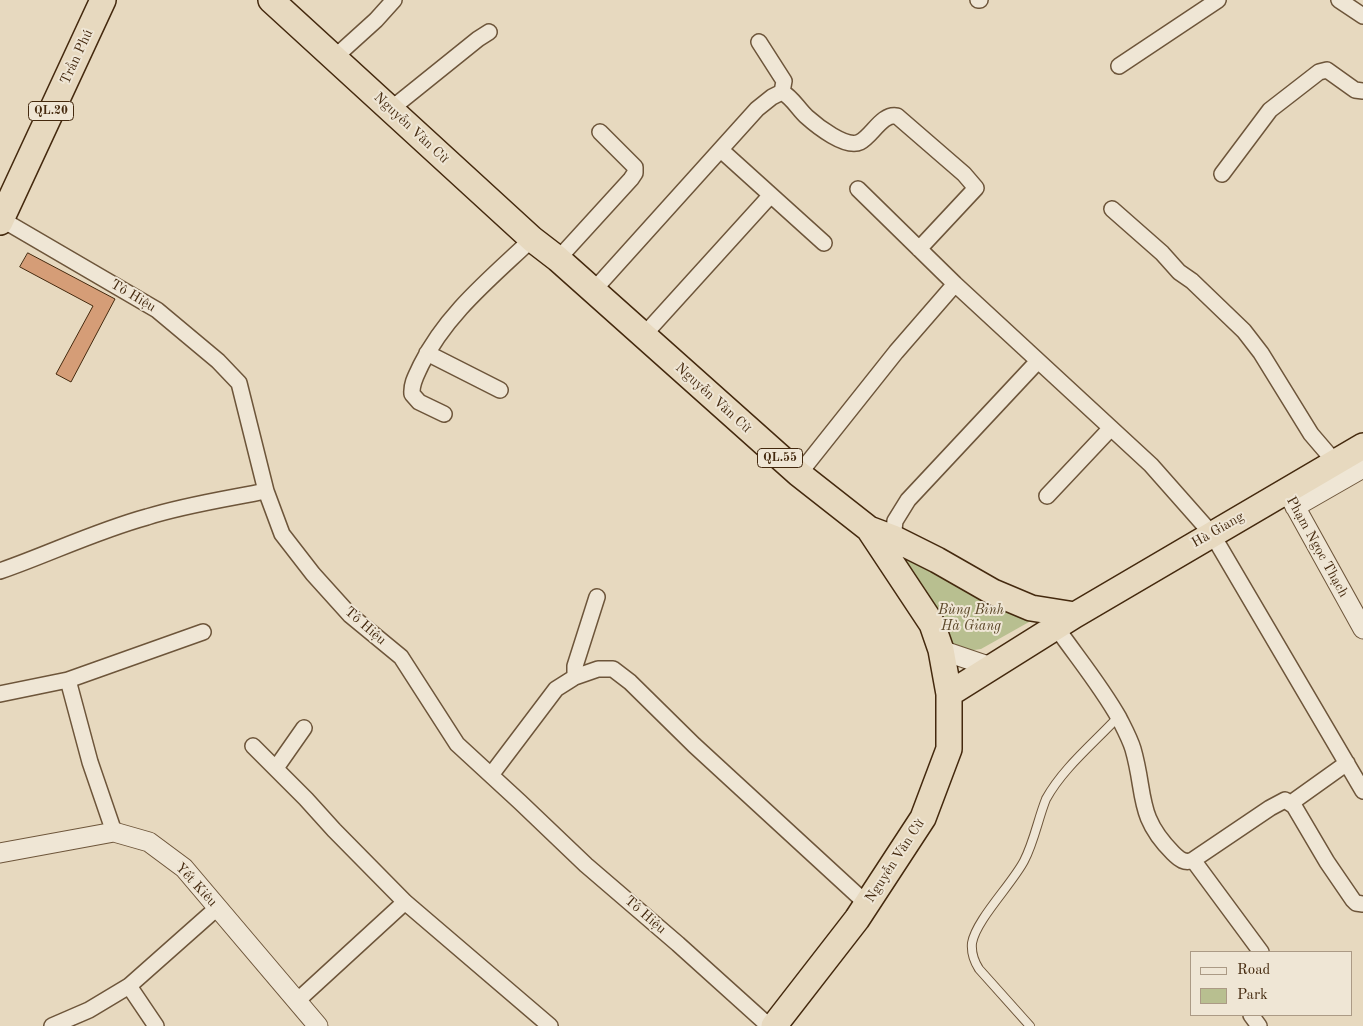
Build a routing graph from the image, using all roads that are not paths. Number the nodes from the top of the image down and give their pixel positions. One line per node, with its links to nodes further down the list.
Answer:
1 (102, 0): 20 (highway, Trần Phú / QL.20)
2 (271, 0): 9 (highway, Nguyễn Văn Cừ / QL.55)
3 (394, 0): 9 (street)
4 (1218, 0): 10 (street)
5 (1339, 0): 6 (street)
6 (1363, 16)
7 (489, 32): 13 (street)
8 (759, 42): 12 (street)
9 (334, 58): 13 (highway, Nguyễn Văn Cừ / QL.55)
10 (1119, 66)
11 (1363, 91): 16 (street)
12 (782, 92): 15 (street); 23 (street)
13 (391, 109): 21 (highway, Nguyễn Văn Cừ / QL.55)
14 (600, 132): 24 (street)
15 (721, 150): 18 (street); 26 (street)
16 (1222, 174)
17 (858, 189): 23 (street)
18 (770, 196): 22 (street); 27 (street)
19 (1112, 209): 34 (street)
20 (1, 221): 37 (street, Tô Hiệu)
21 (532, 239): 24 (highway, Nguyễn Văn Cừ / QL.55); 28 (street)
22 (824, 243)
23 (919, 249): 25 (street)
24 (558, 259): 26 (highway, Nguyễn Văn Cừ / QL.55)
25 (955, 284): 29 (street); 36 (street)
26 (593, 291): 27 (highway, Nguyễn Văn Cừ / QL.55)
27 (644, 336): 36 (highway, Nguyễn Văn Cừ / QL.55)
28 (427, 353): 30 (street); 31 (street)
29 (1038, 362): 32 (street); 42 (street)
30 (500, 390)
31 (444, 414)
32 (1111, 428): 38 (street); 41 (street)
33 (1363, 446): 34 (highway, Hà Giang)
34 (1335, 462): 39 (highway, Hà Giang)
35 (1363, 468): 39 (street, Hà Giang)
36 (798, 474): 40 (highway, Nguyễn Văn Cừ / QL.55)
37 (266, 491): 43 (street); 59 (street, Tô Hiệu)
38 (1047, 496)
39 (1290, 499): 41 (highway, Hà Giang); 45 (street, Phạm Ngọc Thạch)
40 (869, 529): 42 (highway); 48 (highway, Nguyễn Văn Cừ / QL.55)
41 (1212, 534): 46 (highway, Hà Giang); 57 (street)
42 (893, 538): 46 (highway)
43 (0, 571)
44 (597, 597): 50 (street)
45 (1360, 619)
46 (1066, 621): 49 (highway, Hà Giang); 54 (street)
47 (204, 632): 51 (street)
48 (941, 650): 49 (street); 53 (highway, Nguyễn Văn Cừ / QL.55)
49 (991, 667): 53 (highway, Hà Giang)
50 (575, 677): 59 (street); 66 (street)
51 (68, 680): 52 (street); 62 (street)
52 (0, 694)
53 (949, 694): 66 (highway, Nguyễn Văn Cừ / QL.55)
54 (1118, 717): 64 (street); 78 (lane)
55 (304, 728): 58 (street)
56 (253, 746): 58 (street)
57 (1347, 763): 60 (street); 61 (street)
58 (276, 768): 65 (street)
59 (490, 775): 76 (street, Tô Hiệu)
60 (1363, 791)
61 (1291, 803): 64 (street); 67 (street)
62 (114, 832): 63 (street, Yết Kiêu); 68 (street, Yết Kiêu)
63 (0, 853)
64 (1193, 860): 69 (street)
65 (405, 902): 71 (street); 75 (street)
66 (867, 904): 77 (highway, Nguyễn Văn Cừ / QL.55)
67 (1363, 904)
68 (218, 908): 70 (street); 71 (street, Yết Kiêu)
69 (1260, 951)
70 (129, 986): 72 (street); 73 (street)
71 (297, 1002): 74 (street, Yết Kiêu)
72 (52, 1026)
73 (156, 1026)
74 (318, 1026)
75 (550, 1026)
76 (770, 1026)
77 (774, 1026)
78 (1030, 1026)

